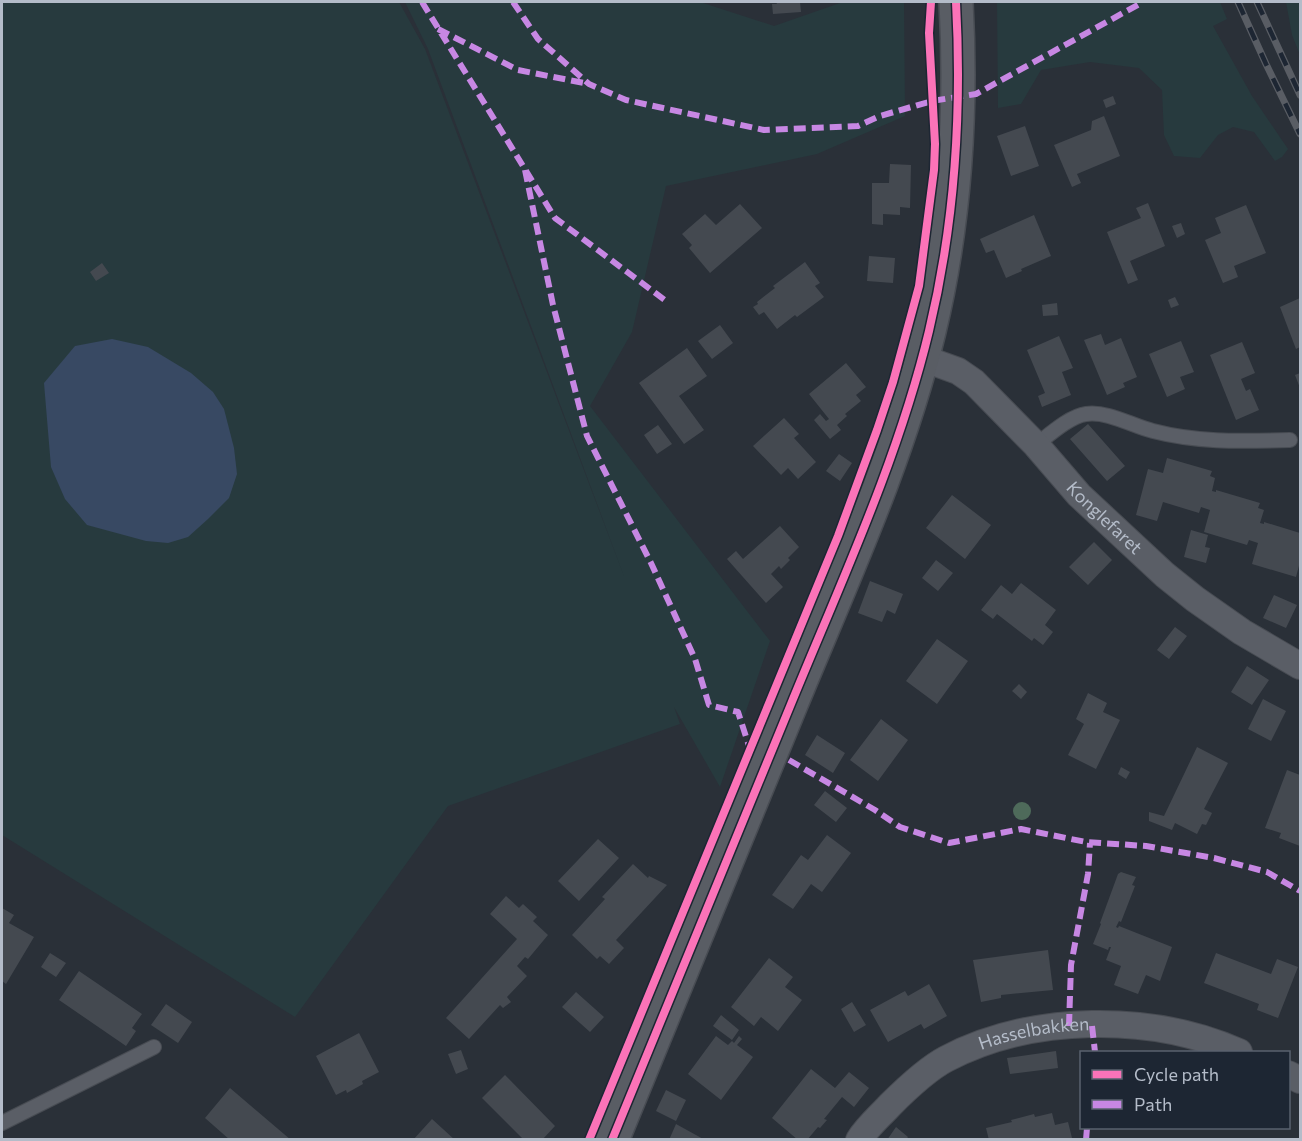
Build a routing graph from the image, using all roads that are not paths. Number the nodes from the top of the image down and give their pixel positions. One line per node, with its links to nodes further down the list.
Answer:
1 (956, 2): 2 (main road)
2 (922, 358): 4 (street, Konglefaret); 9 (main road)
3 (1290, 440): 4 (lane)
4 (1036, 445): 5 (street, Konglefaret)
5 (1300, 666)
6 (154, 1047): 8 (lane)
7 (1235, 1051): 10 (street, Hasselbakken)
8 (2, 1123)
9 (612, 1140)
10 (860, 1140)

